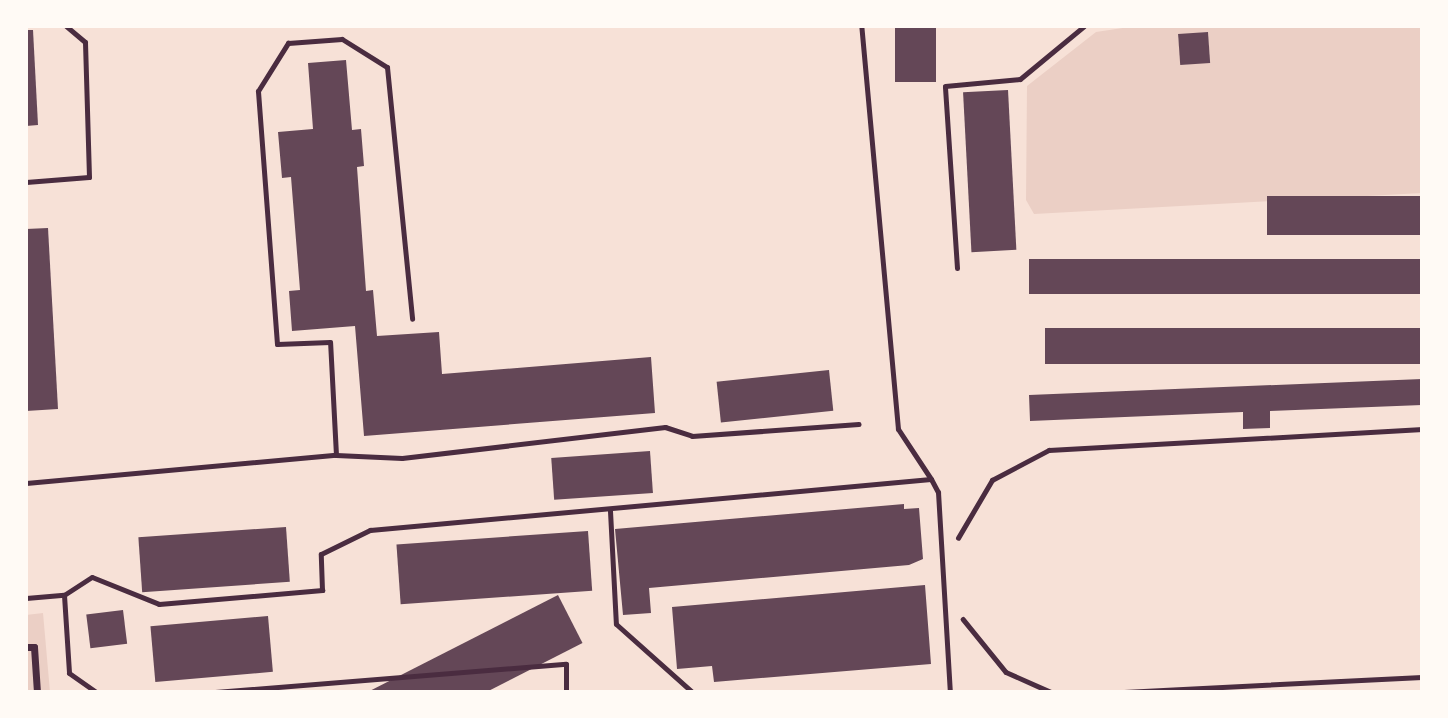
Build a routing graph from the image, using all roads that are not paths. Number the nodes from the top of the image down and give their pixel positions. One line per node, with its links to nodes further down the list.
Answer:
1 (66, 26): 4 (lane)
2 (861, 26): 9 (lane)
3 (1084, 26): 5 (lane)
4 (26, 182)
5 (957, 268)
6 (412, 319): 8 (lane)
7 (859, 424): 8 (lane)
8 (336, 455): 10 (lane)
9 (931, 480): 11 (lane); 20 (lane)
10 (26, 482)
11 (610, 510): 12 (lane); 19 (lane)
12 (64, 595): 13 (lane); 16 (lane)
13 (26, 598)
14 (30, 647): 15 (street)
15 (37, 692)
16 (96, 692)
17 (215, 692): 18 (lane)
18 (566, 692)
19 (692, 692)
20 (950, 692)

